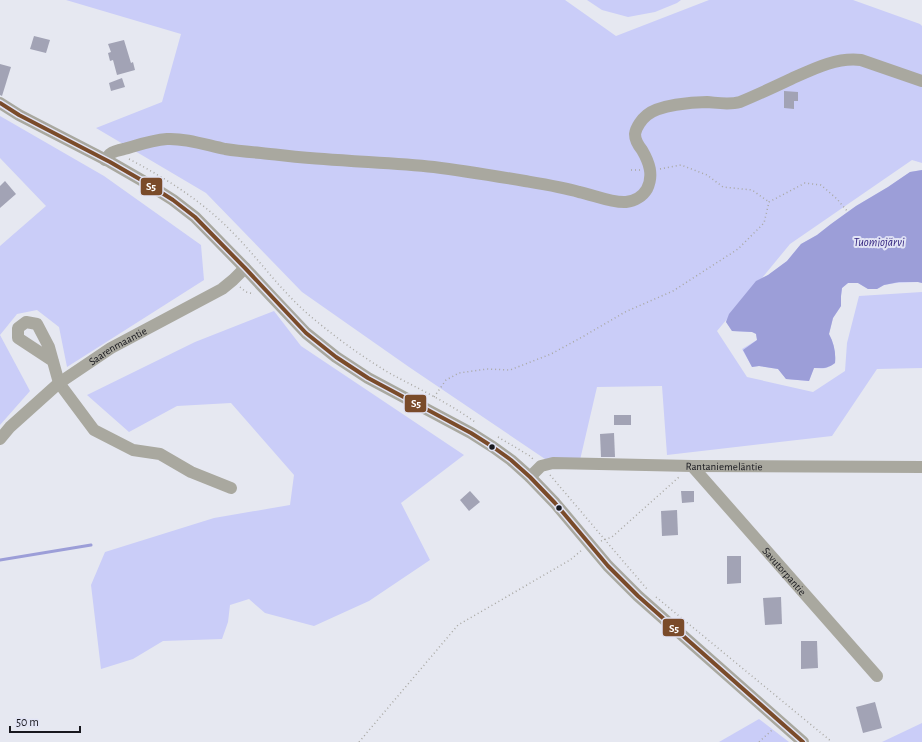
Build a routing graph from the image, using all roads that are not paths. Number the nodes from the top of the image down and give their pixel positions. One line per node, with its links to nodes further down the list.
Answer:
1 (922, 81): 3 (street)
2 (0, 103): 3 (street)
3 (105, 160): 4 (street)
4 (245, 268): 6 (street, Saarenmaantie); 10 (street)
5 (53, 361): 6 (street)
6 (59, 383): 7 (street, Saarenmaantie); 11 (street)
7 (0, 439)
8 (692, 466): 9 (street, Rantaniemeläntie); 10 (street, Rantaniemeläntie); 12 (street, Savutorpantie)
9 (922, 467)
10 (530, 477): 13 (street)
11 (231, 488)
12 (877, 676)
13 (803, 742)

